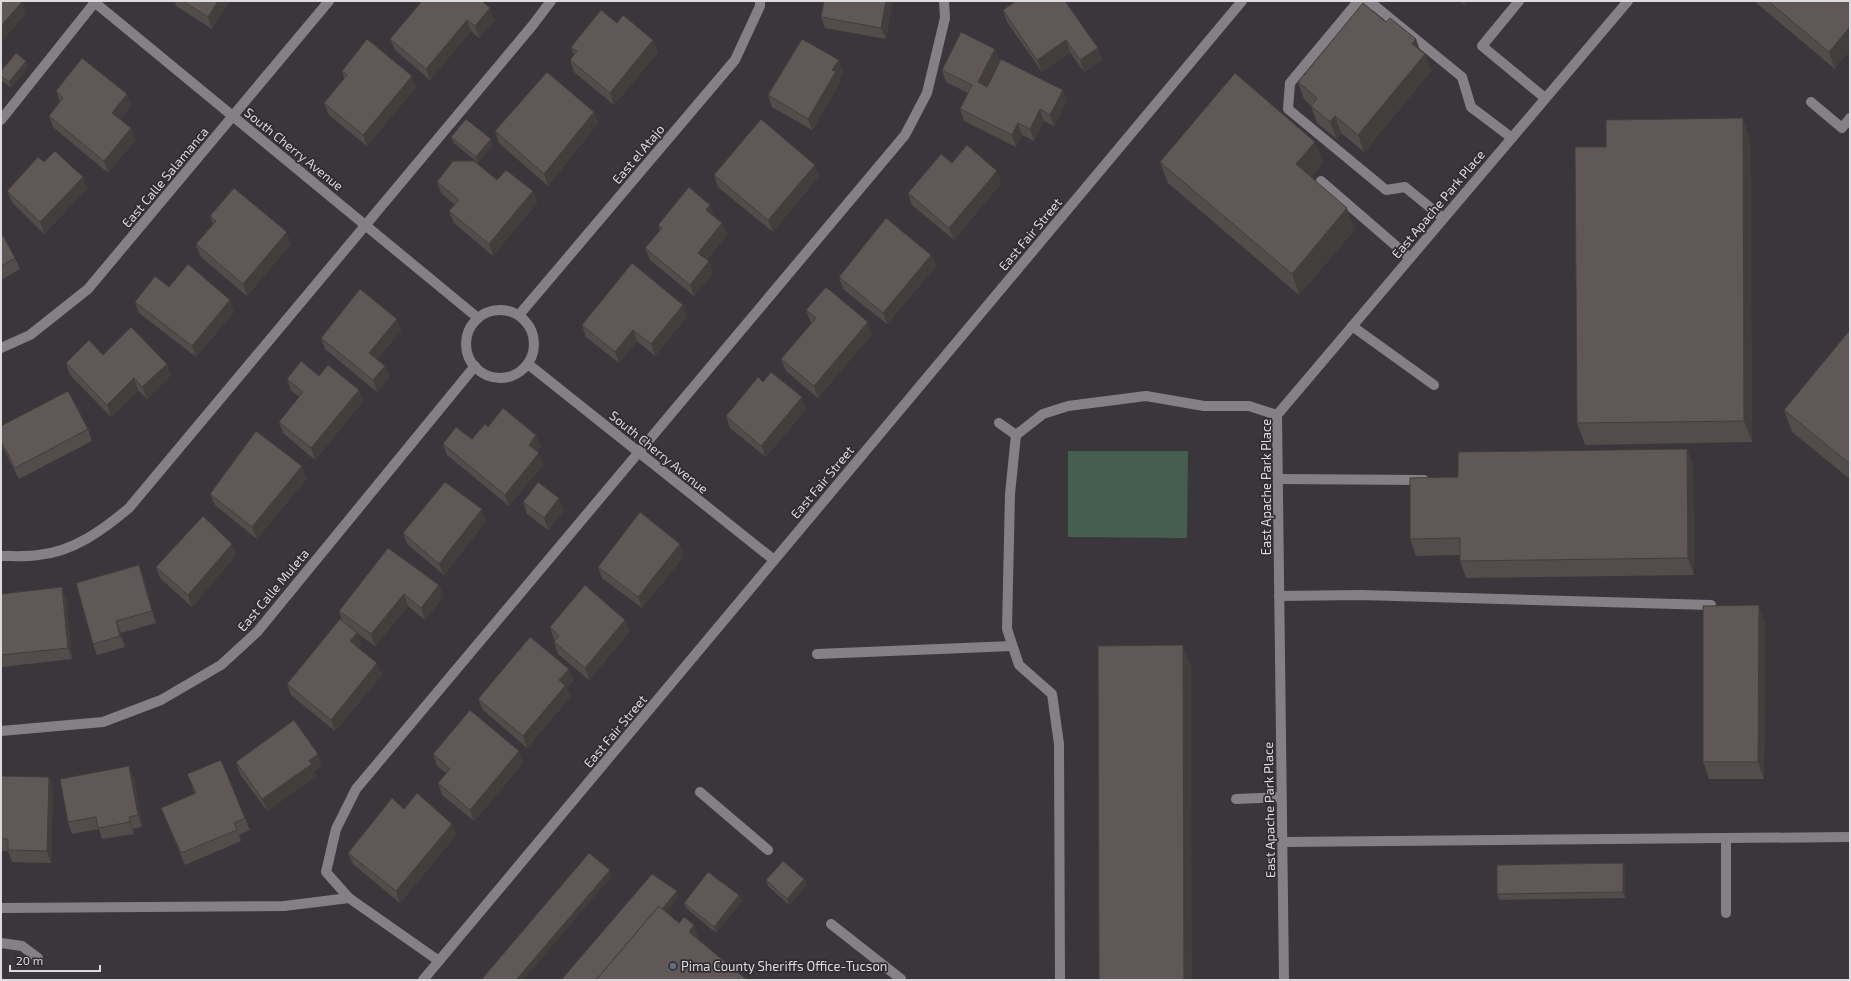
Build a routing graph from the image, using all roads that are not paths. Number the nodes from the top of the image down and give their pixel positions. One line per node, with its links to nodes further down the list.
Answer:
1 (95, 1): 11 (street, South Cherry Avenue); 13 (street)
2 (329, 1): 11 (street, East Calle Salamanca)
3 (551, 1): 17 (street)
4 (760, 1): 19 (street, East el Atajo)
5 (944, 1): 29 (street)
6 (1242, 1): 33 (street, East Fair Street)
7 (1520, 1): 9 (street)
8 (1628, 1): 9 (street, East Apache Park Place)
9 (1545, 98): 14 (street, East Apache Park Place)
10 (1811, 102): 12 (street)
11 (234, 116): 17 (street, South Cherry Avenue); 22 (street, East Calle Salamanca)
12 (1850, 118)
13 (1, 120)
14 (1512, 138): 16 (street, East Apache Park Place); 16 (street)
15 (1321, 181): 18 (street)
16 (1443, 218): 18 (street, East Apache Park Place)
17 (366, 225): 20 (street, South Cherry Avenue); 32 (street)
18 (1410, 258): 21 (street, East Apache Park Place)
19 (519, 315): 20 (street); 23 (street)
20 (478, 318): 24 (street)
21 (1352, 326): 25 (street); 26 (street, East Apache Park Place)
22 (1, 348)
23 (528, 364): 24 (street); 29 (street, South Cherry Avenue)
24 (475, 366): 38 (street, East Calle Muleta)
25 (1434, 384)
26 (1277, 415): 28 (street); 30 (street, East Apache Park Place)
27 (999, 423): 28 (street)
28 (1016, 435): 36 (street)
29 (638, 452): 33 (street, South Cherry Avenue); 46 (street)
30 (1278, 479): 31 (street); 34 (street, East Apache Park Place)
31 (1432, 480)
32 (1, 556)
33 (774, 560): 52 (street, East Fair Street)
34 (1279, 596): 35 (street); 40 (street, East Apache Park Place)
35 (1711, 605)
36 (1012, 646): 37 (street); 55 (street)
37 (817, 654)
38 (1, 732)
39 (700, 792): 45 (street)
40 (1281, 797): 41 (street); 44 (street, East Apache Park Place)
41 (1236, 799)
42 (1850, 837): 43 (street)
43 (1726, 838): 44 (street); 48 (street)
44 (1282, 842): 56 (street, East Apache Park Place)
45 (768, 850)
46 (349, 898): 47 (street); 52 (street)
47 (1, 908)
48 (1726, 913)
49 (831, 924): 53 (street)
50 (1, 943): 51 (street)
51 (38, 958)
52 (439, 961): 54 (street, East Fair Street)
53 (901, 979)
54 (423, 980)
55 (1060, 980)
56 (1284, 980)

